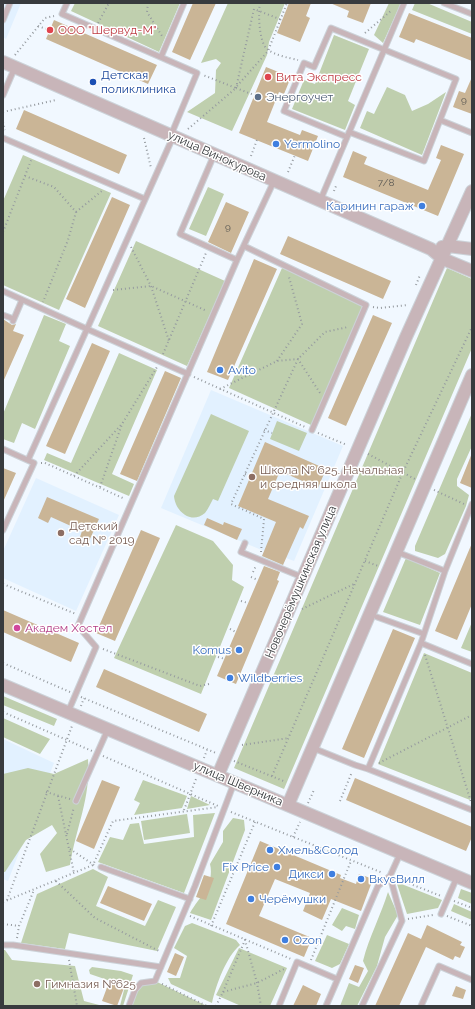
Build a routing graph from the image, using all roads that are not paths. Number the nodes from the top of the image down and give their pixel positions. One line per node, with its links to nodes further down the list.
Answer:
1 (10, 3): 7 (lane)
2 (67, 3): 9 (lane)
3 (184, 3): 9 (lane)
4 (404, 3): 8 (lane)
5 (444, 3): 6 (lane)
6 (472, 14)
7 (3, 20)
8 (384, 50): 13 (lane); 15 (lane); 15 (lane)
9 (161, 57): 16 (lane)
10 (3, 62): 11 (street, улица Винокурова)
11 (15, 67): 12 (lane); 16 (street, улица Винокурова)
12 (3, 95)
13 (440, 120): 14 (lane); 15 (lane)
14 (472, 133)
15 (348, 134): 22 (lane)
16 (172, 136): 18 (street, улица Винокурова); 21 (lane)
17 (3, 138): 21 (lane)
18 (214, 155): 19 (street, улица Винокурова); 28 (lane)
19 (274, 181): 22 (street, улица Винокурова); 23 (lane)
20 (472, 191): 24 (street, Новочерёмушкинская улица)
21 (145, 199): 33 (lane)
22 (320, 200): 25 (street, улица Винокурова)
23 (244, 246): 28 (lane); 36 (lane)
24 (448, 246): 25 (street); 26 (street); 27 (street, Новочерёмушкинская улица)
25 (431, 249): 27 (street, улица Винокурова)
26 (472, 249)
27 (443, 259): 29 (street, улица Винокурова); 44 (street, Новочерёмушкинская улица)
28 (237, 260): 34 (lane)
29 (472, 271)
30 (3, 291): 31 (lane)
31 (22, 300): 32 (lane); 33 (lane)
32 (3, 315)
33 (87, 329): 34 (lane); 38 (lane)
34 (188, 374): 50 (lane)
35 (472, 375): 42 (street)
36 (312, 430)
37 (3, 449): 38 (lane)
38 (28, 460): 40 (lane)
39 (471, 506): 43 (lane)
40 (3, 530)
41 (245, 543): 44 (lane)
42 (396, 552): 43 (lane); 52 (street)
43 (444, 571): 46 (lane)
44 (303, 577): 54 (street, Новочерёмушкинская улица)
45 (377, 617): 46 (lane)
46 (424, 634): 47 (lane)
47 (421, 643): 48 (lane); 53 (lane)
48 (472, 664)
49 (3, 685): 50 (street, улица Шверника)
50 (68, 712): 51 (street, улица Шверника)
51 (108, 729): 54 (street, улица Шверника); 56 (lane)
52 (312, 747): 53 (lane); 57 (street)
53 (368, 769): 58 (lane)
54 (218, 776): 55 (street, улица Шверника)
55 (234, 782): 57 (street, улица Шверника); 64 (lane)
56 (76, 801)
57 (288, 805): 59 (street, улица Шверника)
58 (472, 810)
59 (400, 853): 61 (lane); 62 (street, улица Шверника)
60 (101, 867): 64 (lane)
61 (390, 876): 68 (lane); 73 (lane)
62 (457, 877): 63 (street, улица Шверника); 65 (lane)
63 (472, 883)
64 (190, 899): 67 (lane)
65 (441, 914)
66 (3, 945): 67 (lane)
67 (161, 967): 70 (lane)
68 (337, 979): 71 (lane); 72 (lane)
69 (472, 980): 74 (lane)
70 (129, 1006)
71 (279, 1006)
72 (326, 1006)
73 (362, 1006)
74 (421, 1006)

